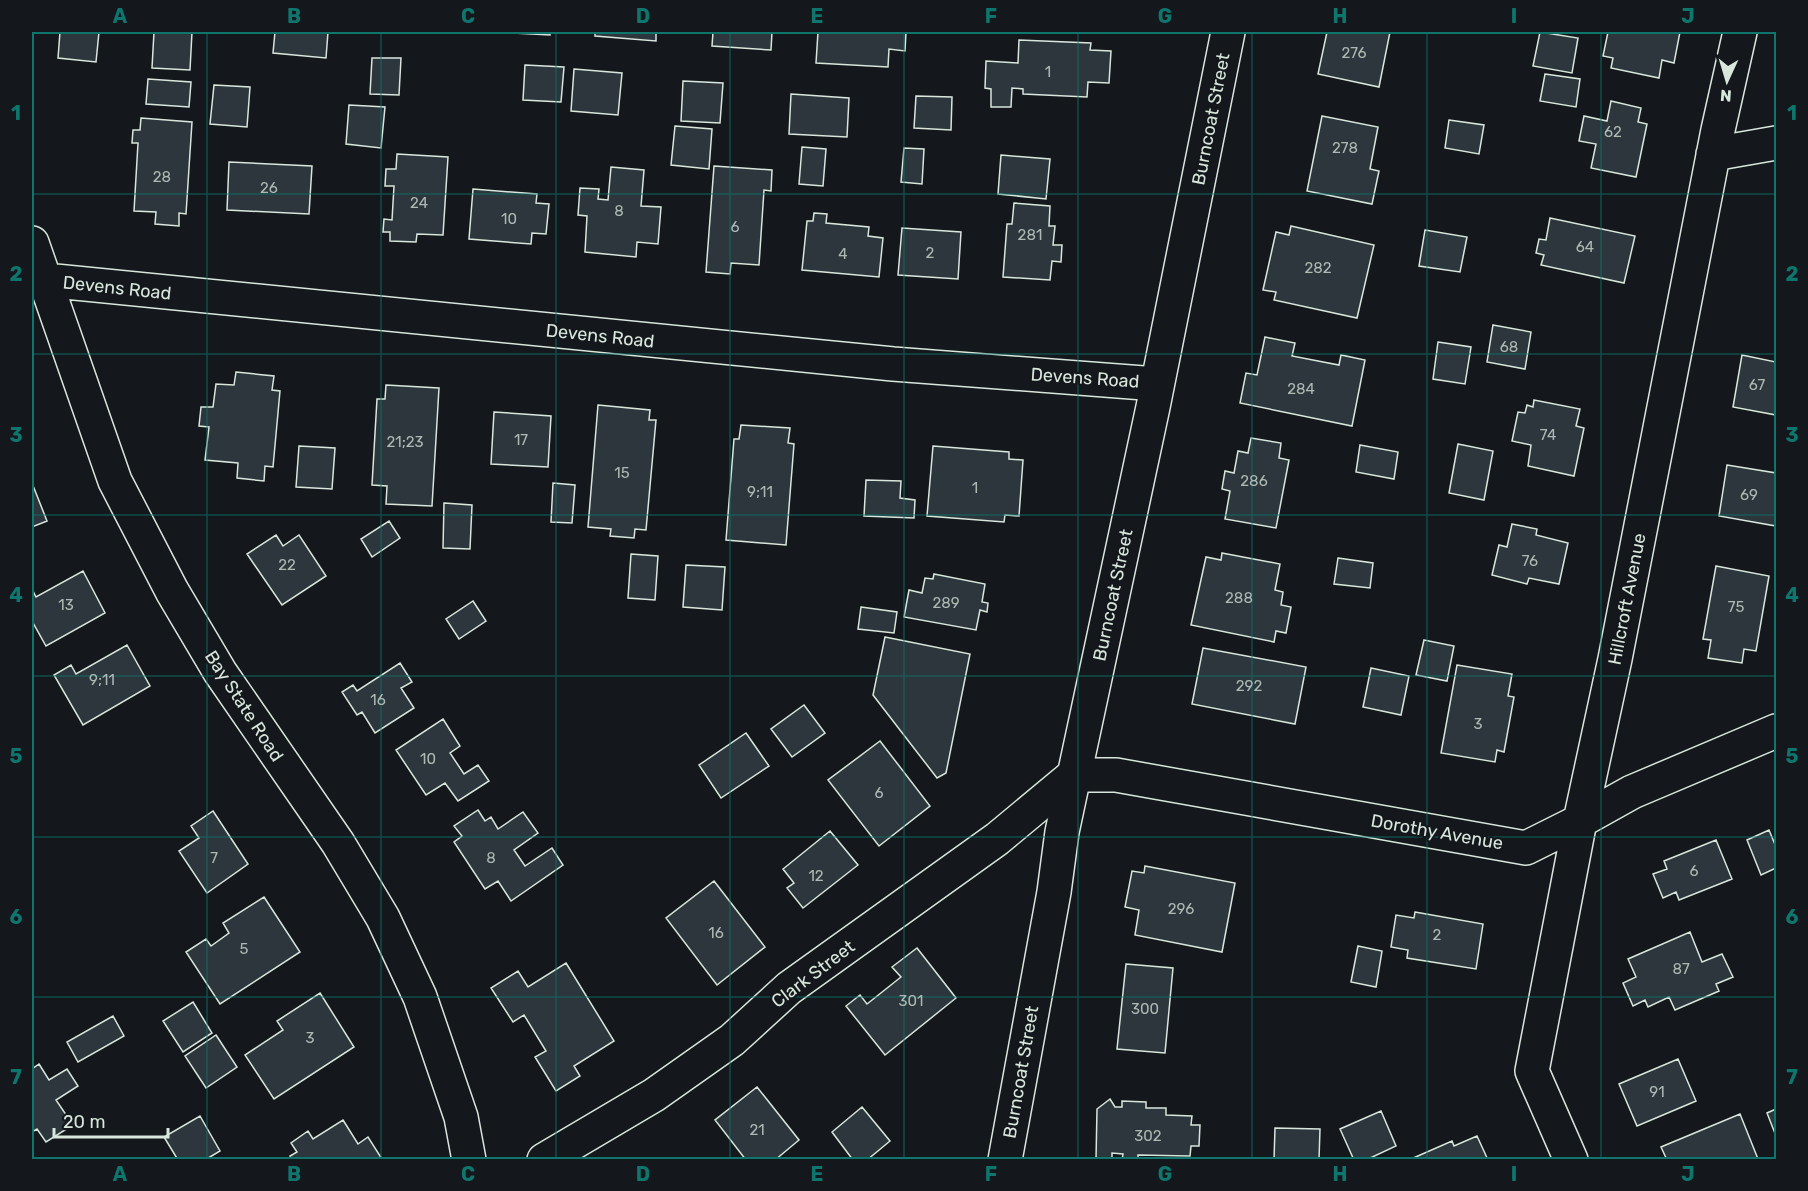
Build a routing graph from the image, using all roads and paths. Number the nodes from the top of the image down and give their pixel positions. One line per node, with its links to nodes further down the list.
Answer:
1 (1228, 32): 7 (street, Burncoat Street)
2 (1740, 32): 4 (street, Hillcroft Avenue)
3 (1776, 144): 4 (street)
4 (1713, 154): 10 (street, Hillcroft Avenue)
5 (32, 243): 6 (street, Bay State Road)
6 (45, 280): 7 (street, Devens Road); 11 (street, Bay State Road)
7 (1157, 384): 9 (street, Burncoat Street)
8 (1776, 731): 10 (street, Dorothy Avenue)
9 (1074, 775): 10 (street, Dorothy Avenue); 12 (street, Clark Street); 13 (street, Burncoat Street)
10 (1580, 821): 14 (street, Hillcroft Avenue)
11 (469, 1160)
12 (544, 1160)
13 (1005, 1160)
14 (1571, 1160)

